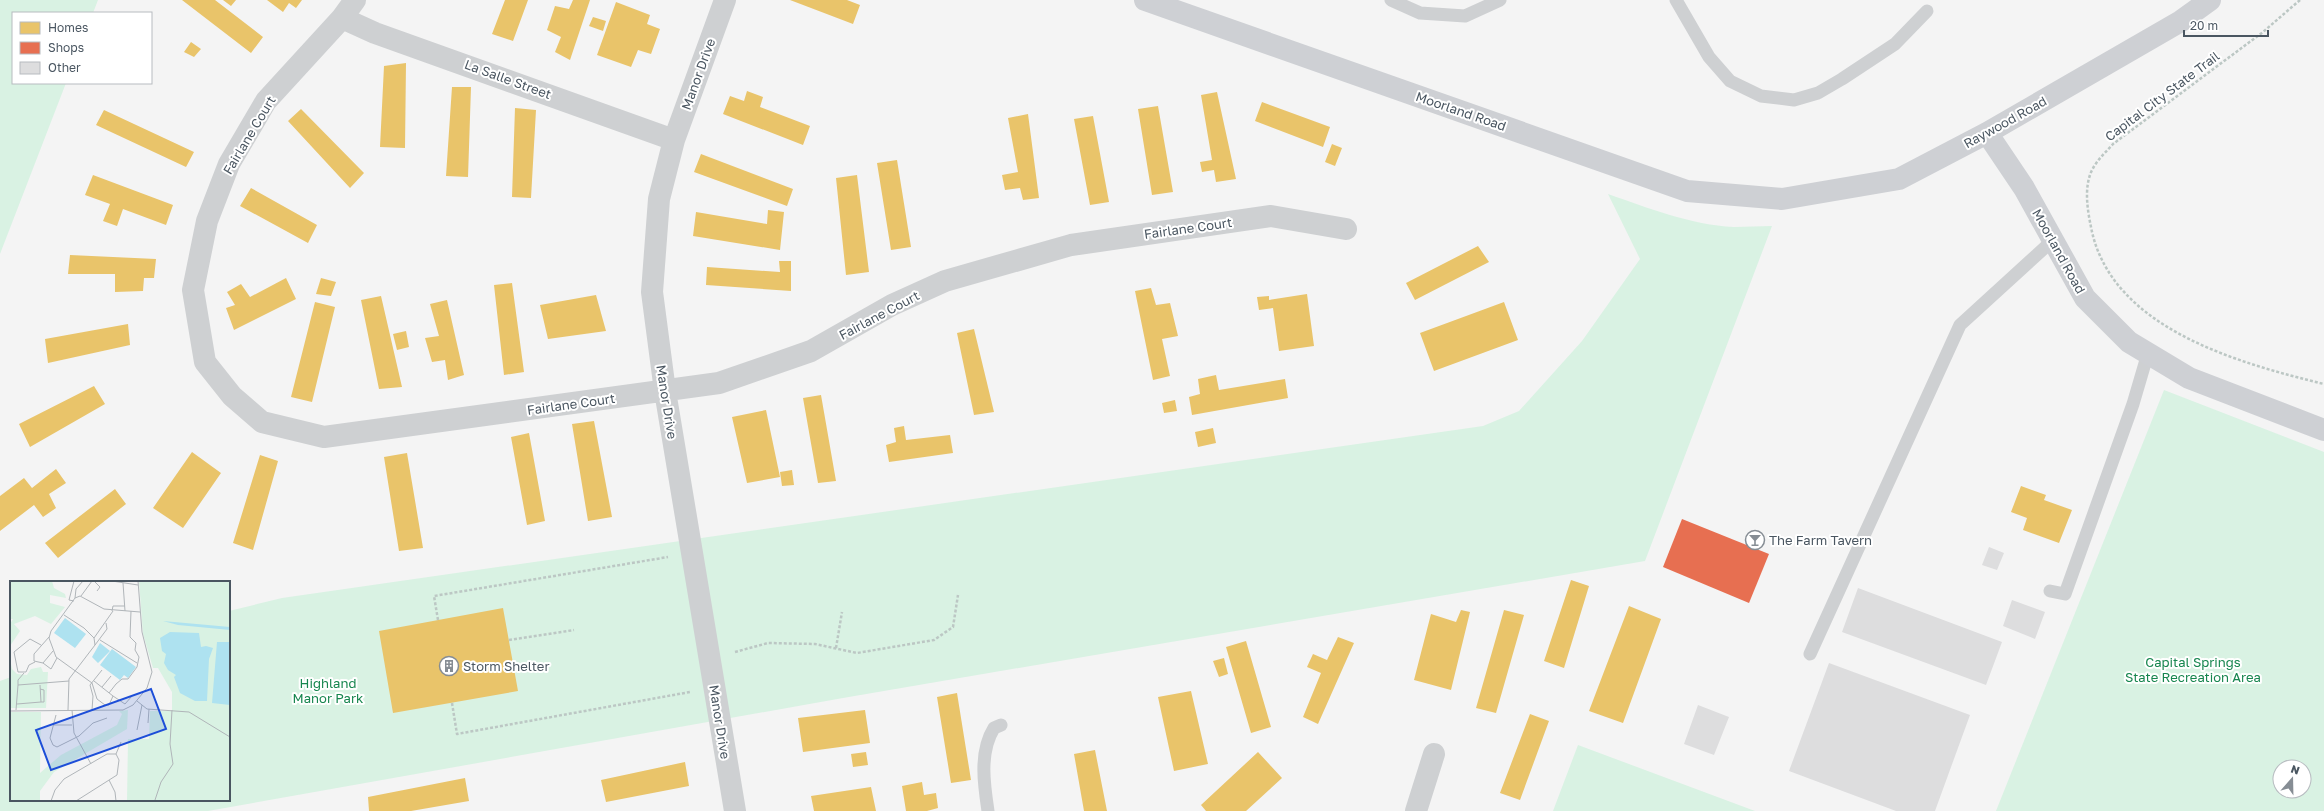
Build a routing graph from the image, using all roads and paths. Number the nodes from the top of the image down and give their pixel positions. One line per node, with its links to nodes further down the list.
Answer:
1 (355, 0): 10 (street, Fairlane Court)
2 (725, 0): 12 (street, Manor Drive)
3 (1145, 0): 13 (street, Moorland Road)
4 (1391, 0): 5 (lane)
5 (1500, 0)
6 (1676, 0): 9 (lane)
7 (2210, 0): 11 (street, Raywood Road)
8 (2300, 0): 17 (path, Capital City State Trail)
9 (1927, 11)
10 (342, 18): 12 (street, La Salle Street); 18 (street, Fairlane Court)
11 (1987, 133): 13 (street, Raywood Road); 15 (street, Moorland Road)
12 (674, 140): 18 (street, Manor Drive)
13 (1782, 199)
14 (1346, 229): 18 (street, Fairlane Court)
15 (2052, 241): 16 (street, Moorland Road); 28 (lane)
16 (2148, 353): 19 (street, Moorland Road); 21 (lane)
17 (2324, 384)
18 (665, 391): 20 (street, Manor Drive)
19 (2324, 430)
20 (692, 553): 24 (path); 29 (street, Manor Drive)
21 (2050, 591)
22 (958, 595): 27 (path)
23 (842, 612): 27 (path)
24 (438, 620)
25 (574, 630): 26 (path)
26 (509, 640)
27 (836, 648): 29 (path)
28 (1810, 654)
29 (709, 659): 30 (street, Manor Drive)
30 (714, 688): 31 (path); 34 (street, Manor Drive)
31 (452, 703)
32 (1001, 725): 35 (lane)
33 (1434, 754): 36 (street)
34 (735, 811)
35 (988, 811)
36 (1416, 811)

